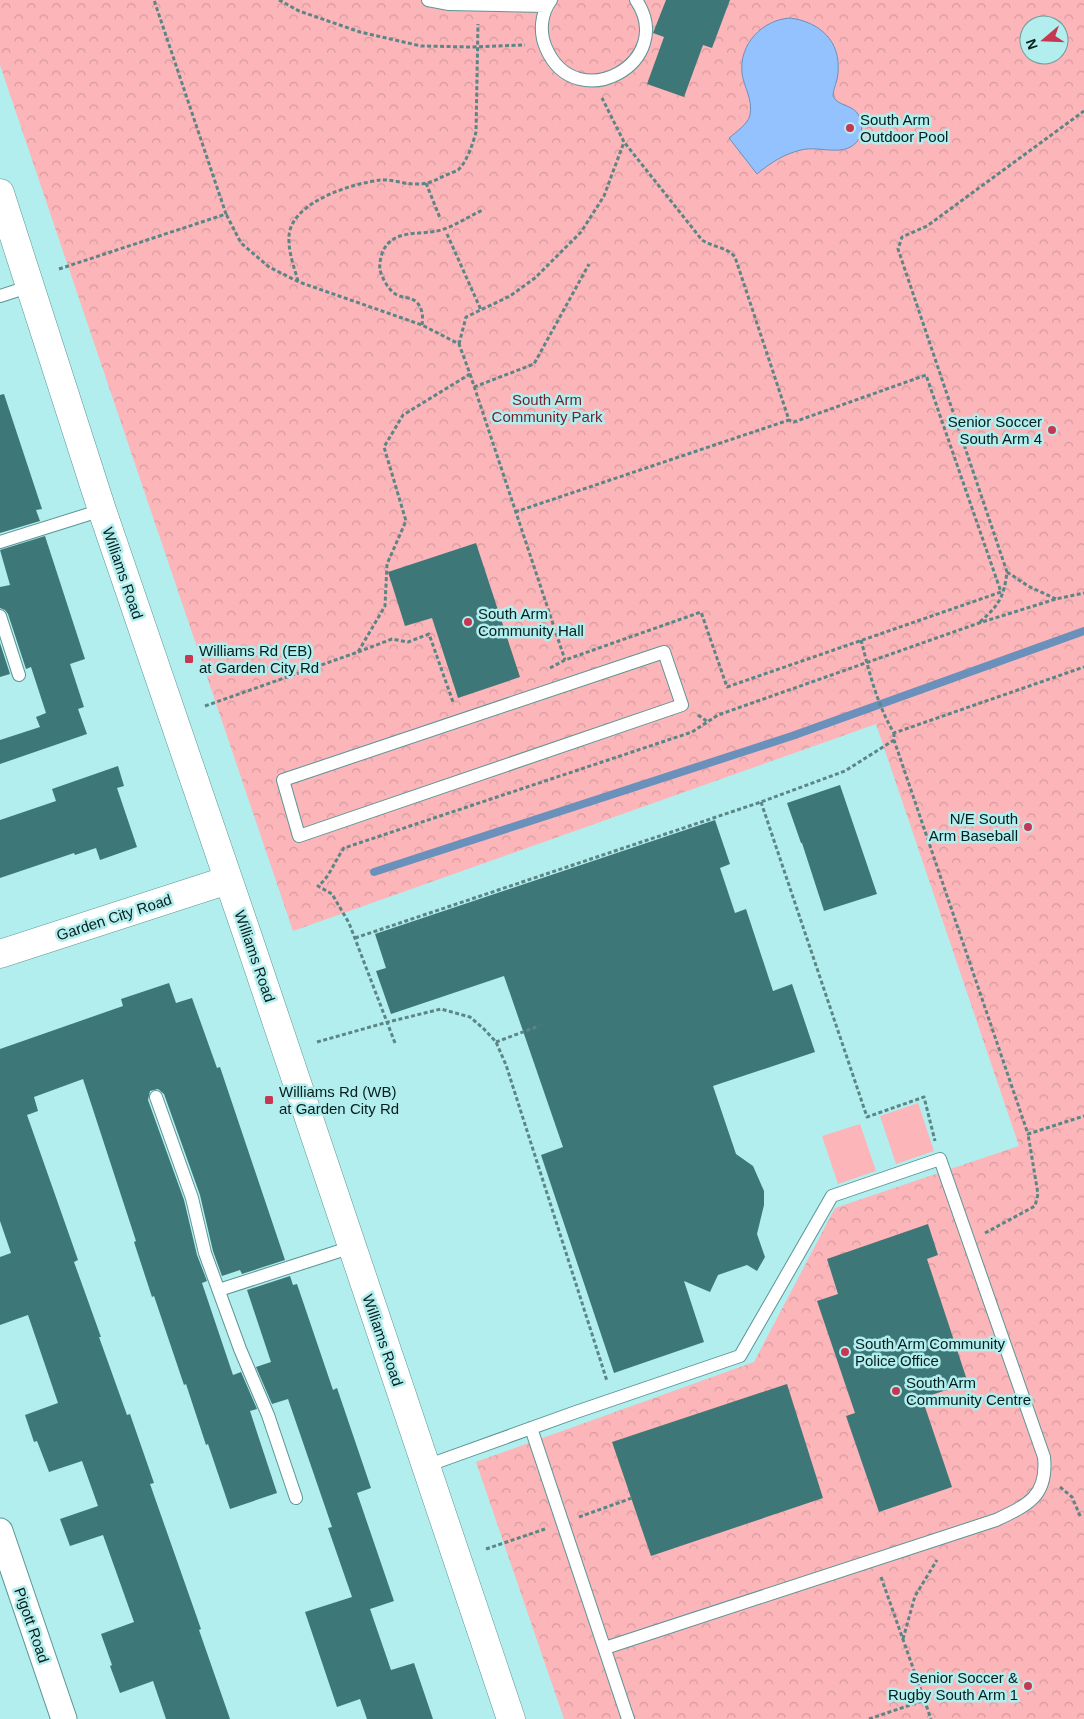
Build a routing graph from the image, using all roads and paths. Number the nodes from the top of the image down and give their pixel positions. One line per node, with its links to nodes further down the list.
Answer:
1 (154, 0): 15 (path)
2 (279, 0): 8 (path)
3 (428, 0): 6 (lane)
4 (636, 0): 9 (lane)
5 (549, 3): 6 (lane); 9 (lane)
6 (478, 5): 8 (path)
7 (529, 44): 8 (path)
8 (478, 47): 12 (path)
9 (593, 81): 11 (path)
10 (1084, 111): 32 (path)
11 (624, 142): 23 (path); 28 (path)
12 (426, 183): 16 (path); 20 (path)
13 (0, 193): 21 (street, Williams Road)
14 (483, 210): 24 (path)
15 (226, 214): 19 (path); 20 (path)
16 (440, 218)
17 (447, 234): 23 (path)
18 (589, 264): 27 (path)
19 (59, 269)
20 (298, 282): 24 (path)
21 (30, 286): 22 (lane); 29 (street, Williams Road)
22 (0, 296)
23 (481, 310): 25 (path)
24 (422, 325): 25 (path)
25 (459, 344): 26 (path)
26 (470, 374): 27 (path); 38 (path)
27 (474, 387): 30 (path)
28 (789, 420): 30 (path); 37 (path)
29 (102, 510): 31 (lane); 50 (street, Williams Road)
30 (515, 512): 39 (path)
31 (0, 542)
32 (1007, 572): 34 (path); 36 (path)
33 (1084, 593): 34 (path)
34 (1056, 600): 36 (path)
35 (0, 616): 43 (lane)
36 (979, 623): 40 (path)
37 (861, 640): 39 (path); 40 (path)
38 (358, 652): 45 (path); 46 (path)
39 (565, 660): 42 (path); 44 (path)
40 (867, 662): 47 (path); 51 (path)
41 (1084, 667): 47 (path)
42 (548, 669)
43 (19, 675)
44 (573, 682): 44 (lane)
45 (204, 706)
46 (455, 706)
47 (894, 733): 48 (path)
48 (894, 740): 49 (path); 60 (path)
49 (761, 802): 51 (path); 61 (path)
50 (228, 880): 52 (street, Garden City Road); 63 (street, Williams Road)
51 (355, 938): 53 (path)
52 (0, 954)
53 (388, 1022): 55 (path); 56 (path); 57 (path)
54 (539, 1026): 56 (path)
55 (317, 1042)
56 (496, 1042): 65 (path)
57 (395, 1043)
58 (156, 1098): 64 (lane)
59 (1084, 1116): 60 (path)
60 (1028, 1134): 62 (path)
61 (940, 1159): 62 (lane); 65 (lane)
62 (969, 1242): 68 (lane)
63 (352, 1247): 64 (lane); 67 (street, Williams Road)
64 (219, 1290): 69 (lane)
65 (613, 1399): 66 (lane)
66 (532, 1428): 67 (lane); 75 (lane)
67 (426, 1466): 78 (street, Williams Road)
68 (1043, 1483): 70 (path); 71 (lane)
69 (296, 1498)
70 (1081, 1518)
71 (968, 1529): 73 (lane); 74 (path)
72 (0, 1530): 77 (street, Pigott Road)
73 (875, 1560): 74 (path); 75 (lane)
74 (903, 1639): 76 (path)
75 (605, 1648): 79 (lane)
76 (925, 1700): 80 (path); 81 (path)
77 (64, 1719)
78 (511, 1719)
79 (628, 1719)
80 (869, 1719)
81 (931, 1719)

